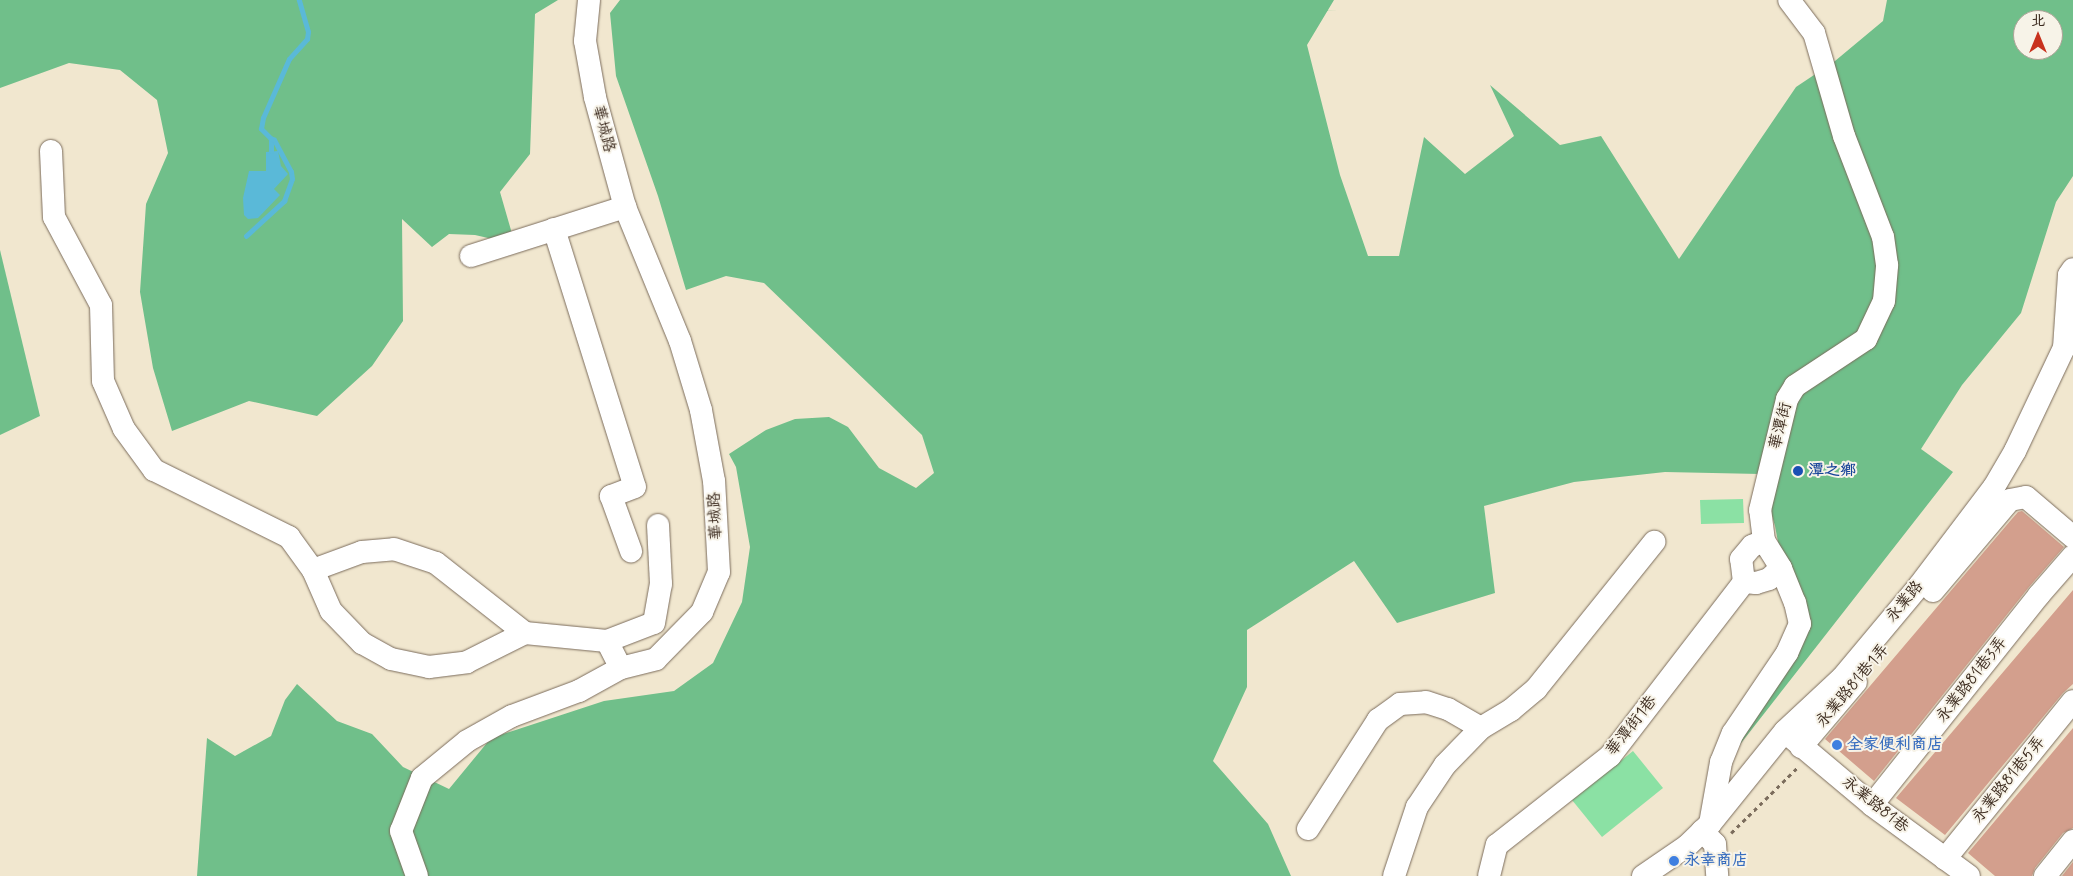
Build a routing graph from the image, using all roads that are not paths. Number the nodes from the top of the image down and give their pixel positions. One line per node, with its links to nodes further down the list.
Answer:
1 (589, 0): 4 (street, 華城路)
2 (1789, 0): 10 (street, 華潭街)
3 (51, 151): 15 (street)
4 (625, 207): 5 (street); 19 (street, 華城路)
5 (554, 229): 6 (street); 12 (street)
6 (471, 256)
7 (2073, 269): 22 (street, 永業路)
8 (658, 525): 18 (street)
9 (2073, 536): 23 (street, 永業路81巷1弄)
10 (1764, 541): 14 (street, 華潭街); 16 (street)
11 (1654, 542): 21 (street)
12 (631, 551)
13 (2073, 556): 24 (street, 永業路81巷3弄)
14 (1781, 568): 16 (street); 25 (street, 華潭街)
15 (313, 570): 17 (street); 17 (street)
16 (1744, 582): 31 (street, 華潭街1巷)
17 (524, 633): 18 (street)
18 (607, 641): 19 (street)
19 (621, 668): 29 (street, 華城路)
20 (2073, 701): 28 (street, 永業路81巷5弄)
21 (1481, 728): 26 (street); 30 (street)
22 (1784, 731): 23 (street, 永業路81巷); 25 (street, 永業路)
23 (1806, 751): 24 (street, 永業路81巷)
24 (1872, 805): 28 (street, 永業路81巷)
25 (1706, 827): 32 (street, 永業路); 33 (street)
26 (1308, 829)
27 (2073, 841): 35 (street)
28 (1945, 859): 34 (street, 永業路81巷)
29 (417, 876)
30 (1394, 876)
31 (1489, 876)
32 (1643, 876)
33 (1717, 876)
34 (1969, 876)
35 (2045, 876)

